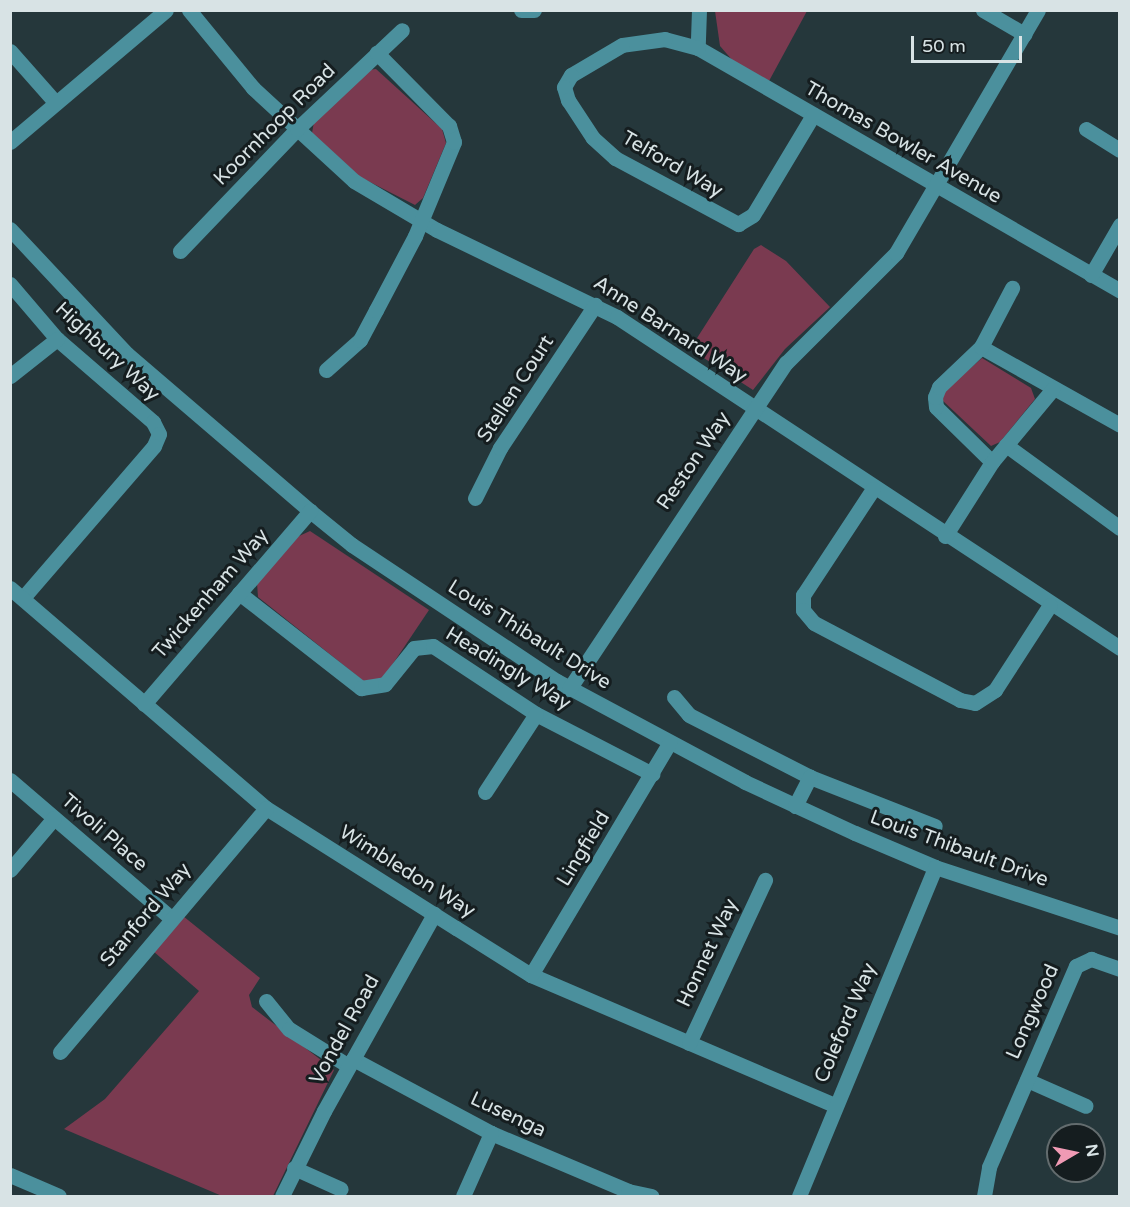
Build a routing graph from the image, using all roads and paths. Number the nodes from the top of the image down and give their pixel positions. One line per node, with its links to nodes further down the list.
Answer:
1 (166, 10): 13 (street)
2 (189, 10): 15 (street, Anne Barnard Way)
3 (520, 10): 4 (street)
4 (534, 10)
5 (699, 10): 10 (street)
6 (983, 10): 9 (street)
7 (1038, 10): 9 (street, Reston Way)
8 (402, 30): 12 (street, Koornhoop Road)
9 (1024, 34): 19 (street, Reston Way)
10 (698, 48): 14 (street, Thomas Bowler Avenue); 14 (street, Telford Way)
11 (10, 51): 13 (street)
12 (377, 53): 15 (street, Koornhoop Road); 20 (street)
13 (56, 103): 17 (street)
14 (813, 115): 19 (street, Thomas Bowler Avenue)
15 (297, 129): 20 (street, Anne Barnard Way); 23 (street, Koornhoop Road)
16 (1086, 129): 18 (street)
17 (10, 142)
18 (1119, 150)
19 (936, 186): 24 (street, Thomas Bowler Avenue); 34 (street, Reston Way)
20 (421, 221): 28 (street, Anne Barnard Way); 31 (street)
21 (1119, 225): 24 (street)
22 (10, 229): 40 (street, Louis Thibault Drive)
23 (180, 251)
24 (1091, 275): 27 (street, Thomas Bowler Avenue)
25 (10, 284): 29 (street, Highbury Way)
26 (1012, 288): 30 (street)
27 (1119, 291)
28 (595, 305): 34 (street, Anne Barnard Way); 39 (street, Stellen Court)
29 (57, 339): 32 (street); 43 (street, Highbury Way)
30 (981, 347): 33 (street); 37 (street)
31 (326, 370)
32 (10, 376)
33 (1052, 390): 35 (street); 36 (street)
34 (754, 410): 38 (street, Anne Barnard Way); 47 (street, Reston Way)
35 (1119, 425)
36 (1006, 445): 37 (street); 41 (street)
37 (992, 462): 42 (street)
38 (873, 489): 42 (street, Anne Barnard Way); 45 (street)
39 (475, 498)
40 (310, 511): 44 (street, Twickenham Way); 47 (street, Louis Thibault Drive)
41 (1119, 528)
42 (945, 536): 45 (street, Anne Barnard Way)
43 (17, 593): 49 (street, Wimbledon Way)
44 (239, 593): 49 (street, Twickenham Way); 50 (street, Headingly Way)
45 (1050, 605): 46 (street, Anne Barnard Way)
46 (1119, 648)
47 (569, 688): 51 (street, Louis Thibault Drive)
48 (674, 697): 53 (street)
49 (144, 704): 57 (street, Wimbledon Way)
50 (536, 714): 52 (street, Headingly Way); 55 (street)
51 (670, 742): 52 (street, Lingfield); 56 (street, Louis Thibault Drive)
52 (652, 774): 67 (street, Lingfield)
53 (810, 777): 56 (street); 59 (street)
54 (10, 780): 58 (street, Tivoli Place)
55 (485, 792)
56 (795, 806): 60 (street, Louis Thibault Drive)
57 (266, 808): 63 (street, Wimbledon Way); 64 (street, Stanford Way)
58 (54, 818): 61 (street); 64 (street, Tivoli Place)
59 (935, 826)
60 (935, 867): 65 (street, Louis Thibault Drive); 73 (street, Coleford Way)
61 (10, 870)
62 (765, 880): 69 (street, Honnet Way)
63 (434, 914): 67 (street, Wimbledon Way); 71 (street, Vondel Road)
64 (171, 918): 70 (street, Stanford Way)
65 (1119, 928)
66 (1119, 969): 72 (street, Longwood)
67 (531, 975): 69 (street, Wimbledon Way)
68 (266, 1001): 71 (street, Lusenga)
69 (689, 1043): 73 (street, Wimbledon Way)
70 (60, 1052)
71 (351, 1062): 75 (street, Lusenga); 76 (street, Vondel Road)
72 (1027, 1080): 74 (street, Longwood); 84 (street, Longwood)
73 (834, 1105): 83 (street, Coleford Way)
74 (1086, 1106)
75 (491, 1133): 81 (street); 82 (street, Lusenga)
76 (294, 1168): 78 (street); 80 (street, Vondel Road)
77 (10, 1175): 79 (street)
78 (341, 1189)
79 (59, 1197)
80 (282, 1197)
81 (463, 1197)
82 (651, 1197)
83 (799, 1197)
84 (984, 1197)

